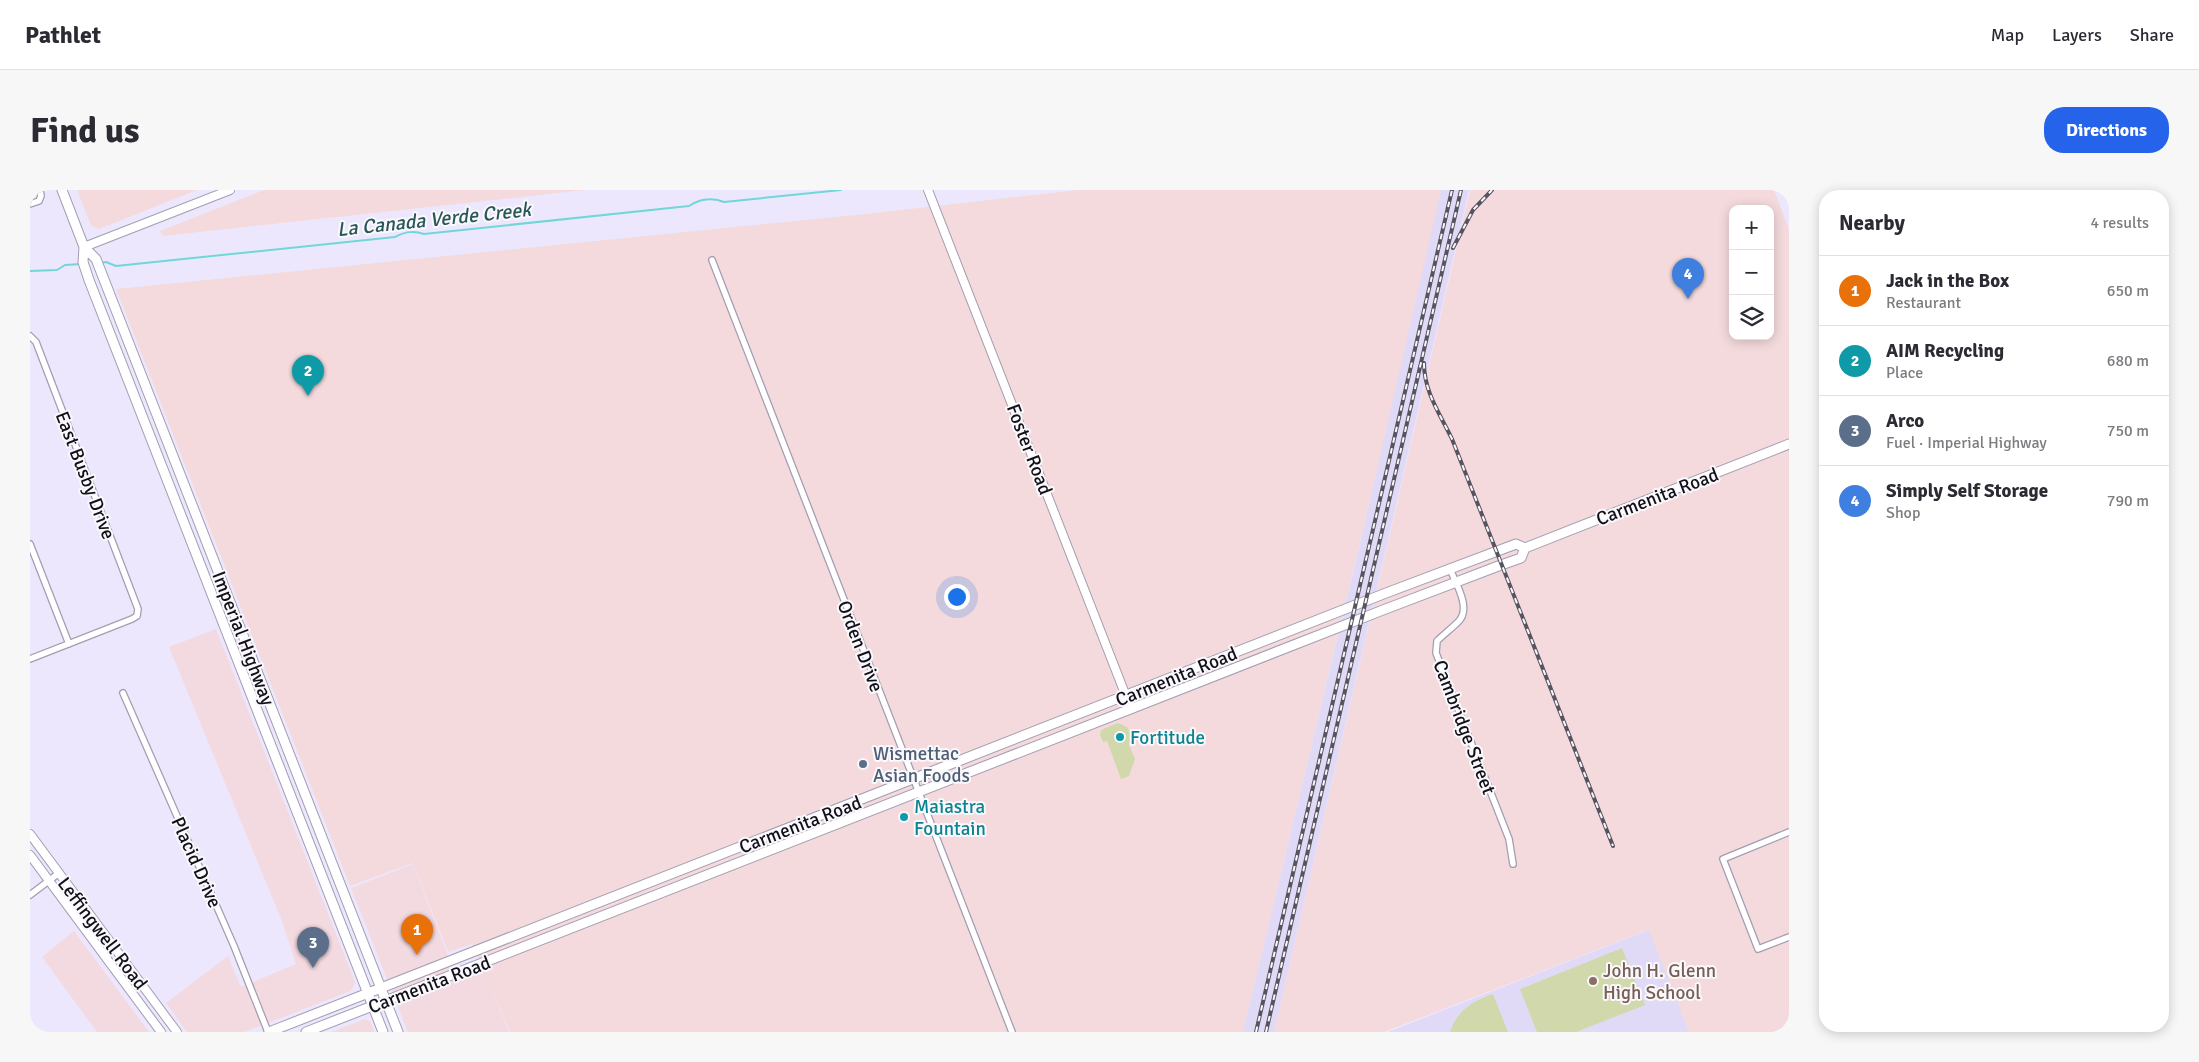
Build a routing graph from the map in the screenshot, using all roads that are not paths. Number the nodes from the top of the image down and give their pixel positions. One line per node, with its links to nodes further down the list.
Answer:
1 (62, 190): 6 (main road, Imperial Highway)
2 (230, 190): 6 (street)
3 (928, 190): 17 (street, Foster Road)
4 (40, 191): 5 (street)
5 (30, 204)
6 (85, 249): 31 (main road, Imperial Highway); 32 (main road, Imperial Highway)
7 (712, 260): 19 (street, Orden Drive)
8 (31, 336): 14 (street, East Busby Drive)
9 (1789, 444): 11 (main road, Carmenita Road)
10 (30, 544): 14 (street)
11 (1525, 548): 12 (main road, Carmenita Road); 13 (main road, Carmenita Road)
12 (1450, 570): 13 (street, Cambridge Street); 17 (main road, Carmenita Road)
13 (1456, 583): 18 (main road, Carmenita Road); 26 (street, Cambridge Street)
14 (69, 644): 15 (street)
15 (30, 659)
16 (123, 693): 37 (street, Placid Drive)
17 (1126, 696): 18 (street, Foster Road); 19 (main road, Carmenita Road)
18 (1131, 709): 20 (main road, Carmenita Road)
19 (913, 780): 20 (street, Orden Drive); 23 (main road, Carmenita Road)
20 (918, 793): 25 (main road, Carmenita Road); 41 (street, Orden Drive)
21 (1789, 832): 30 (street)
22 (30, 834): 27 (street, Leffingwell Road)
23 (742, 846): 25 (main road); 31 (main road, Carmenita Road)
24 (30, 855): 28 (street, Leffingwell Road)
25 (748, 860): 33 (main road, Carmenita Road)
26 (1513, 864)
27 (59, 873): 28 (street); 36 (street, Leffingwell Road)
28 (49, 881): 29 (street); 35 (street, Leffingwell Road)
29 (30, 895)
30 (1789, 937)
31 (380, 988): 32 (main road, Carmenita Road); 33 (main road, Imperial Highway)
32 (368, 993): 34 (main road, Imperial Highway); 37 (main road, Carmenita Road)
33 (386, 1001): 34 (main road, Carmenita Road); 40 (main road, Imperial Highway)
34 (373, 1006): 38 (main road, Carmenita Road); 39 (main road, Imperial Highway)
35 (161, 1032)
36 (177, 1032)
37 (268, 1032)
38 (306, 1032)
39 (383, 1032)
40 (398, 1032)
41 (1012, 1032)

